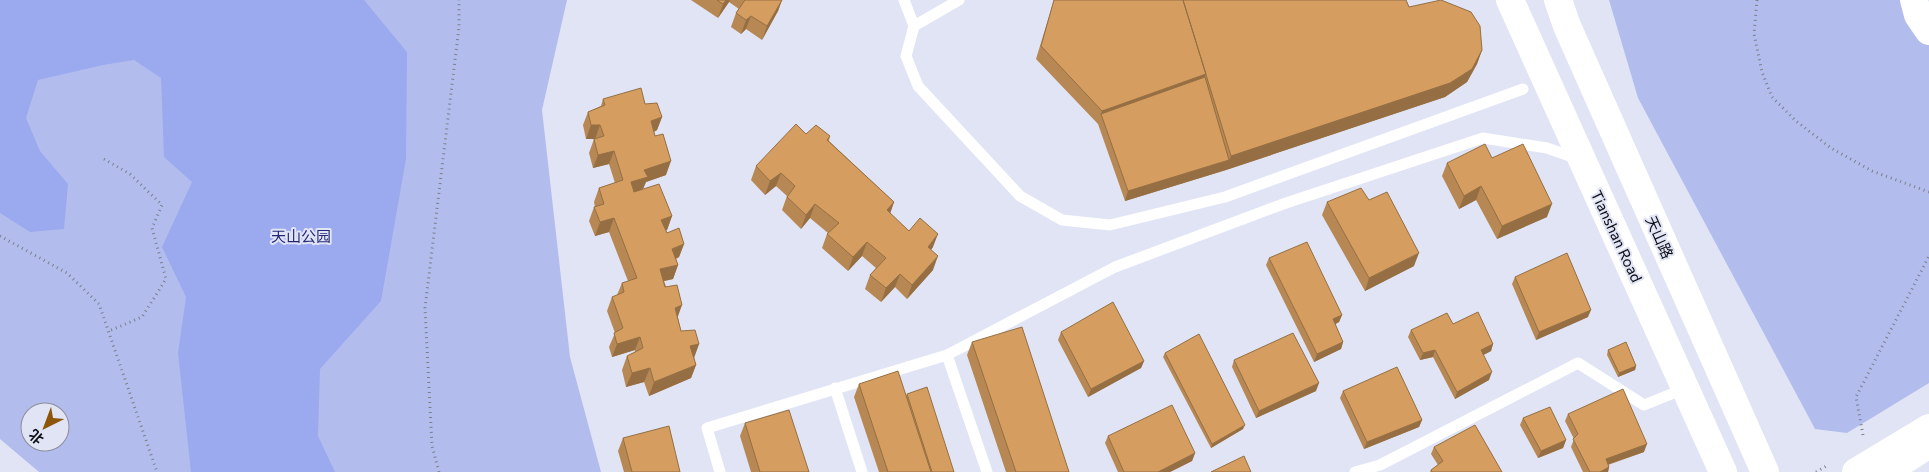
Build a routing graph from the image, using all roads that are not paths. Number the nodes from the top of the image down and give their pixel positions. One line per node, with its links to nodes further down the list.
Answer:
1 (904, 0): 6 (lane)
2 (958, 0): 6 (lane)
3 (1510, 0): 9 (main road, Tianshan Road)
4 (1558, 0): 20 (main road, 天山路)
5 (1914, 0): 7 (main road)
6 (914, 26): 8 (lane)
7 (1929, 31)
8 (1522, 89)
9 (1582, 160): 10 (lane); 12 (main road, Tianshan Road)
10 (947, 355): 11 (lane); 17 (lane)
11 (834, 388): 15 (lane); 16 (lane)
12 (1686, 388): 18 (lane); 19 (main road, Tianshan Road)
13 (1929, 428): 21 (main road)
14 (1929, 444): 22 (main road)
15 (720, 472)
16 (862, 472)
17 (987, 472)
18 (1355, 472)
19 (1723, 472)
20 (1765, 472)
21 (1856, 472)
22 (1886, 472)

